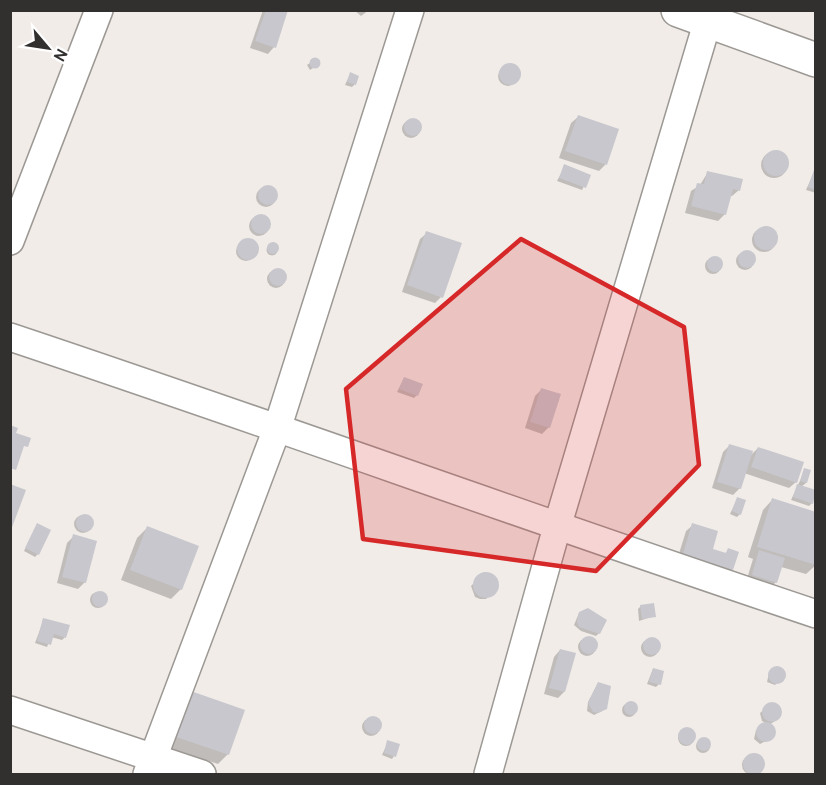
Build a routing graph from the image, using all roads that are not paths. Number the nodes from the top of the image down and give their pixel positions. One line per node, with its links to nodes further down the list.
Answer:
1 (99, 10): 6 (street)
2 (410, 10): 8 (street)
3 (678, 10): 4 (street)
4 (710, 16): 5 (street); 9 (street)
5 (816, 60)
6 (10, 241)
7 (10, 337): 8 (street)
8 (278, 426): 9 (street); 12 (street)
9 (557, 527): 10 (street); 14 (street)
10 (816, 614)
11 (10, 710): 12 (street)
12 (149, 767): 13 (street)
13 (202, 774)
14 (488, 774)

